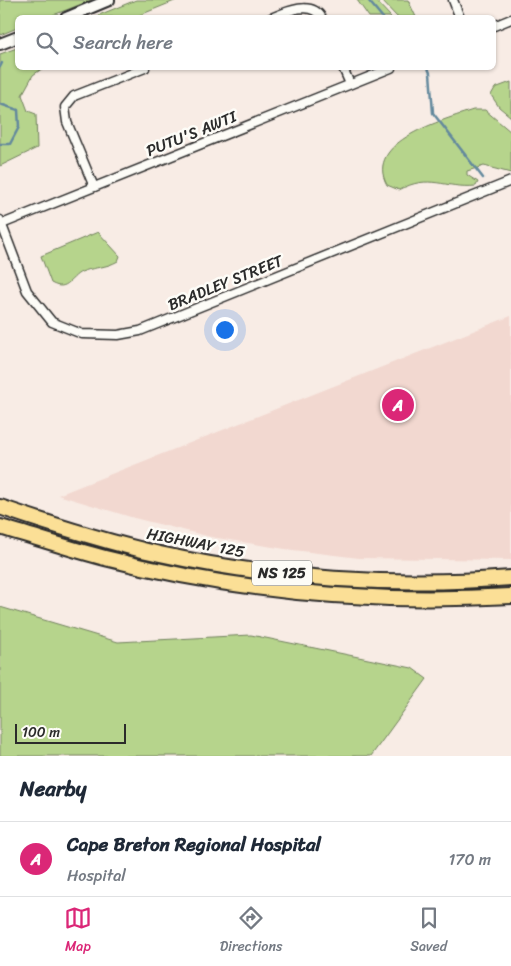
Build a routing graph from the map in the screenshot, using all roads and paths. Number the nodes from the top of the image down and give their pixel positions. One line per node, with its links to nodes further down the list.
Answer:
1 (109, 0): 3 (main road)
2 (453, 0): 6 (street)
3 (73, 15)
4 (280, 15): 5 (street)
5 (320, 15)
6 (459, 15)
7 (511, 19): 8 (street)
8 (496, 25)
9 (15, 38): 10 (main road)
10 (0, 44)
11 (140, 70): 16 (street)
12 (344, 70): 14 (street)
13 (386, 70): 14 (street, PUTU'S AWTI)
14 (350, 84): 16 (street, PUTU'S AWTI)
15 (511, 181): 17 (street, BRADLEY STREET)
16 (94, 187): 17 (street, PUTU'S AWTI)
17 (1, 222)
18 (0, 502): 21 (highway)
19 (0, 508): 21 (highway, HIGHWAY 125 / NS 125)
20 (0, 527): 23 (highway, HIGHWAY 125 / NS 125)
21 (58, 527): 24 (highway, HIGHWAY 125 / NS 125)
22 (0, 531): 23 (highway)
23 (47, 541): 25 (highway, HIGHWAY 125 / NS 125)
24 (511, 578)
25 (511, 596)

